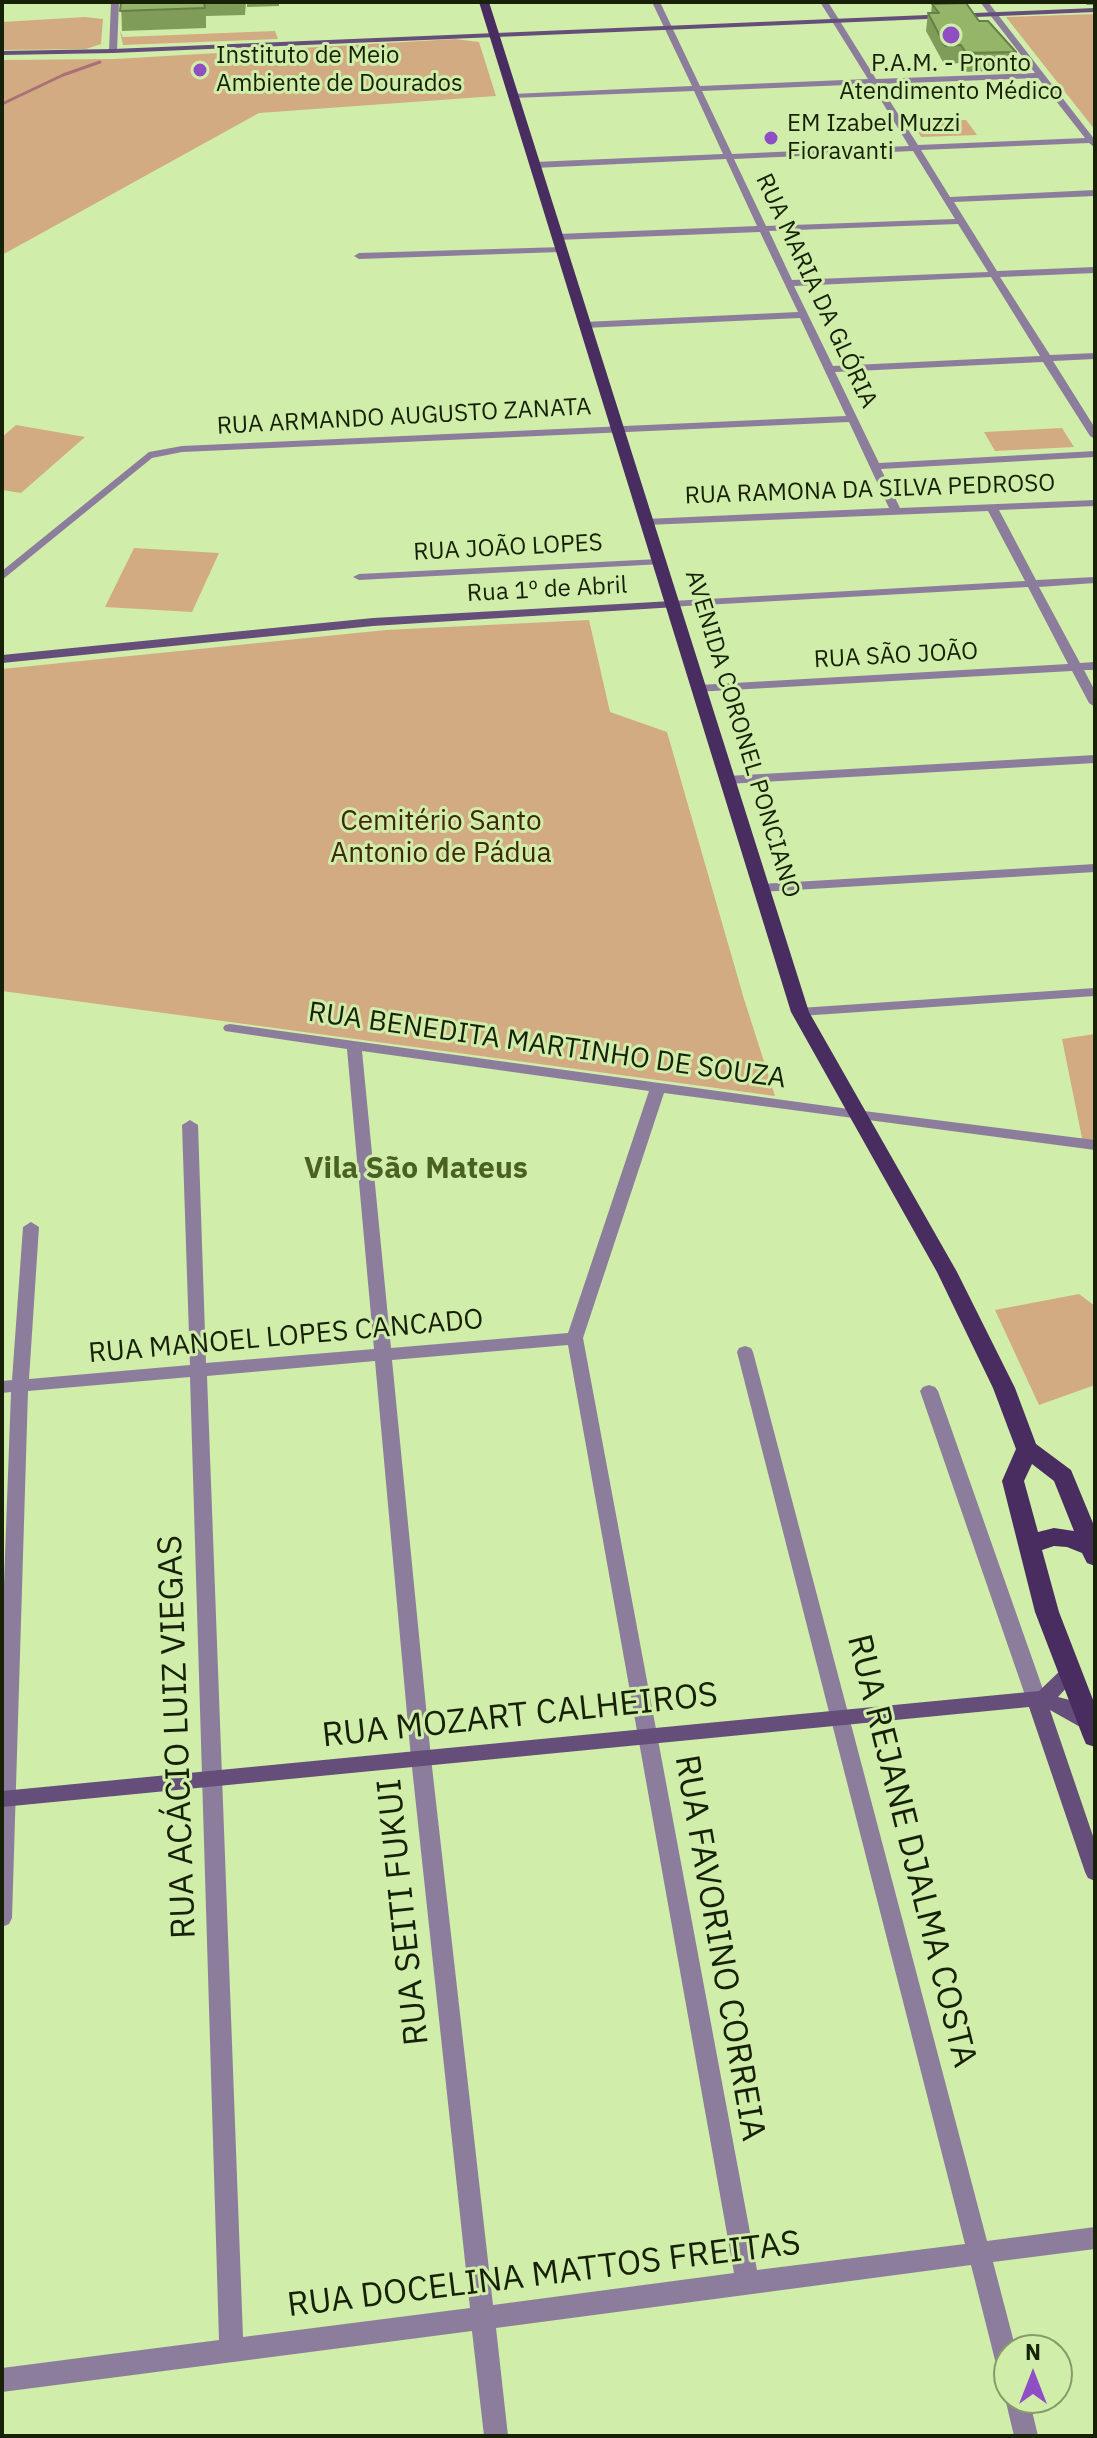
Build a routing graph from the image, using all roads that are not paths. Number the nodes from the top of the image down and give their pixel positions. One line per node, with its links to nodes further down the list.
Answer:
1 (115, 2): 11 (street)
2 (484, 2): 10 (main road, AVENIDA CORONEL PONCIANO)
3 (656, 2): 9 (street, RUA MARIA DA GLÓRIA)
4 (824, 2): 8 (street)
5 (984, 2): 7 (street)
6 (1095, 10): 7 (street)
7 (994, 14): 8 (street); 13 (street)
8 (835, 20): 9 (street); 14 (street)
9 (668, 27): 10 (street); 15 (street, RUA MARIA DA GLÓRIA)
10 (492, 34): 11 (street); 16 (main road, AVENIDA CORONEL PONCIANO)
11 (113, 51): 12 (street)
12 (2, 53)
13 (1041, 75): 14 (street); 17 (street)
14 (873, 81): 15 (street); 18 (street)
15 (696, 88): 16 (street); 19 (street, RUA MARIA DA GLÓRIA)
16 (512, 96): 20 (main road, AVENIDA CORONEL PONCIANO)
17 (1093, 143): 18 (street)
18 (915, 148): 19 (street); 22 (street)
19 (728, 156): 20 (street); 24 (street, RUA MARIA DA GLÓRIA)
20 (534, 165): 25 (main road, AVENIDA CORONEL PONCIANO)
21 (1095, 193): 22 (street)
22 (947, 200): 23 (street)
23 (960, 221): 24 (street); 28 (street)
24 (762, 228): 25 (street); 29 (street, RUA MARIA DA GLÓRIA)
25 (558, 243): 26 (street); 31 (main road, AVENIDA CORONEL PONCIANO)
26 (359, 256)
27 (1095, 270): 28 (street)
28 (994, 275): 29 (street); 33 (street)
29 (788, 283): 30 (street, RUA MARIA DA GLÓRIA)
30 (803, 315): 31 (street); 34 (street, RUA MARIA DA GLÓRIA)
31 (584, 325): 36 (main road, AVENIDA CORONEL PONCIANO)
32 (1095, 356): 33 (street)
33 (1047, 359): 34 (street); 37 (street)
34 (829, 369): 35 (street, RUA MARIA DA GLÓRIA)
35 (852, 419): 36 (street, RUA ARMANDO AUGUSTO ZANATA); 39 (street, RUA MARIA DA GLÓRIA)
36 (617, 429): 43 (main road, AVENIDA CORONEL PONCIANO); 45 (street, RUA ARMANDO AUGUSTO ZANATA)
37 (1095, 436)
38 (1095, 454): 39 (street)
39 (874, 466): 42 (street, RUA MARIA DA GLÓRIA)
40 (1095, 503): 41 (street, RUA RAMONA DA SILVA PEDROSO)
41 (992, 508): 42 (street, RUA RAMONA DA SILVA PEDROSO); 48 (street)
42 (896, 511): 43 (street, RUA RAMONA DA SILVA PEDROSO)
43 (646, 522): 44 (main road, AVENIDA CORONEL PONCIANO)
44 (659, 562): 46 (street, RUA JOÃO LOPES); 49 (main road, AVENIDA CORONEL PONCIANO)
45 (2, 577)
46 (359, 577)
47 (1095, 580): 48 (street, Rua 1º de Abril)
48 (1032, 584): 49 (street, Rua 1º de Abril); 52 (street)
49 (672, 605): 50 (street, Rua 1º de Abril); 53 (main road, AVENIDA CORONEL PONCIANO)
50 (2, 659)
51 (1095, 666): 52 (street, RUA SÃO JOÃO)
52 (1076, 668): 53 (street, RUA SÃO JOÃO); 54 (street)
53 (699, 689): 56 (main road, AVENIDA CORONEL PONCIANO)
54 (1095, 703)
55 (1095, 759): 56 (street)
56 (727, 780): 58 (main road, AVENIDA CORONEL PONCIANO)
57 (1095, 868): 58 (street)
58 (761, 888): 60 (main road, AVENIDA CORONEL PONCIANO)
59 (1095, 992): 60 (street)
60 (800, 1012): 64 (main road, AVENIDA CORONEL PONCIANO)
61 (230, 1028): 62 (street, RUA BENEDITA MARTINHO DE SOUZA)
62 (354, 1045): 63 (street, RUA BENEDITA MARTINHO DE SOUZA); 70 (street, RUA SEITI FUKUI)
63 (658, 1088): 64 (street, RUA BENEDITA MARTINHO DE SOUZA); 68 (street, RUA FAVORINO CORREIA)
64 (856, 1115): 66 (street, RUA BENEDITA MARTINHO DE SOUZA); 74 (main road, AVENIDA CORONEL PONCIANO)
65 (190, 1125): 71 (street, RUA ACÁCIO LUIZ VIEGAS)
66 (1095, 1145)
67 (31, 1227): 72 (street)
68 (578, 1330): 70 (street, RUA MANOEL LOPES CANCADO); 81 (street, RUA FAVORINO CORREIA)
69 (745, 1352): 79 (street, RUA REJANE DJALMA COSTA)
70 (382, 1355): 71 (street, RUA MANOEL LOPES CANCADO); 82 (street, RUA SEITI FUKUI)
71 (197, 1371): 72 (street, RUA MANOEL LOPES CANCADO); 83 (street, RUA ACÁCIO LUIZ VIEGAS)
72 (11, 1387): 84 (street)
73 (929, 1391): 78 (street)
74 (1027, 1449): 75 (main road); 76 (main road)
75 (1030, 1548): 76 (main road); 77 (main road)
76 (1093, 1552)
77 (1071, 1672): 78 (street); 80 (main road)
78 (1040, 1698): 79 (street, RUA MOZART CALHEIROS); 80 (street); 85 (street)
79 (842, 1717): 81 (street, RUA MOZART CALHEIROS); 88 (street, RUA REJANE DJALMA COSTA)
80 (1092, 1729)
81 (648, 1736): 82 (street, RUA MOZART CALHEIROS); 89 (street, RUA FAVORINO CORREIA)
82 (421, 1758): 83 (street, RUA MOZART CALHEIROS); 90 (street, RUA SEITI FUKUI)
83 (211, 1779): 84 (street, RUA MOZART CALHEIROS); 92 (street, RUA ACÁCIO LUIZ VIEGAS)
84 (4, 1798): 86 (street)
85 (1095, 1872)
86 (2, 1918)
87 (1095, 2238): 88 (street, RUA DOCELINA MATTOS FREITAS)
88 (980, 2253): 89 (street, RUA DOCELINA MATTOS FREITAS); 91 (street, RUA REJANE DJALMA COSTA)
89 (748, 2285): 90 (street, RUA DOCELINA MATTOS FREITAS)
90 (483, 2317): 92 (street, RUA DOCELINA MATTOS FREITAS); 95 (street, RUA SEITI FUKUI)
91 (1000, 2334)
92 (231, 2348): 93 (street, RUA DOCELINA MATTOS FREITAS)
93 (2, 2380)
94 (1021, 2414): 96 (street)
95 (496, 2436)
96 (1026, 2436)

